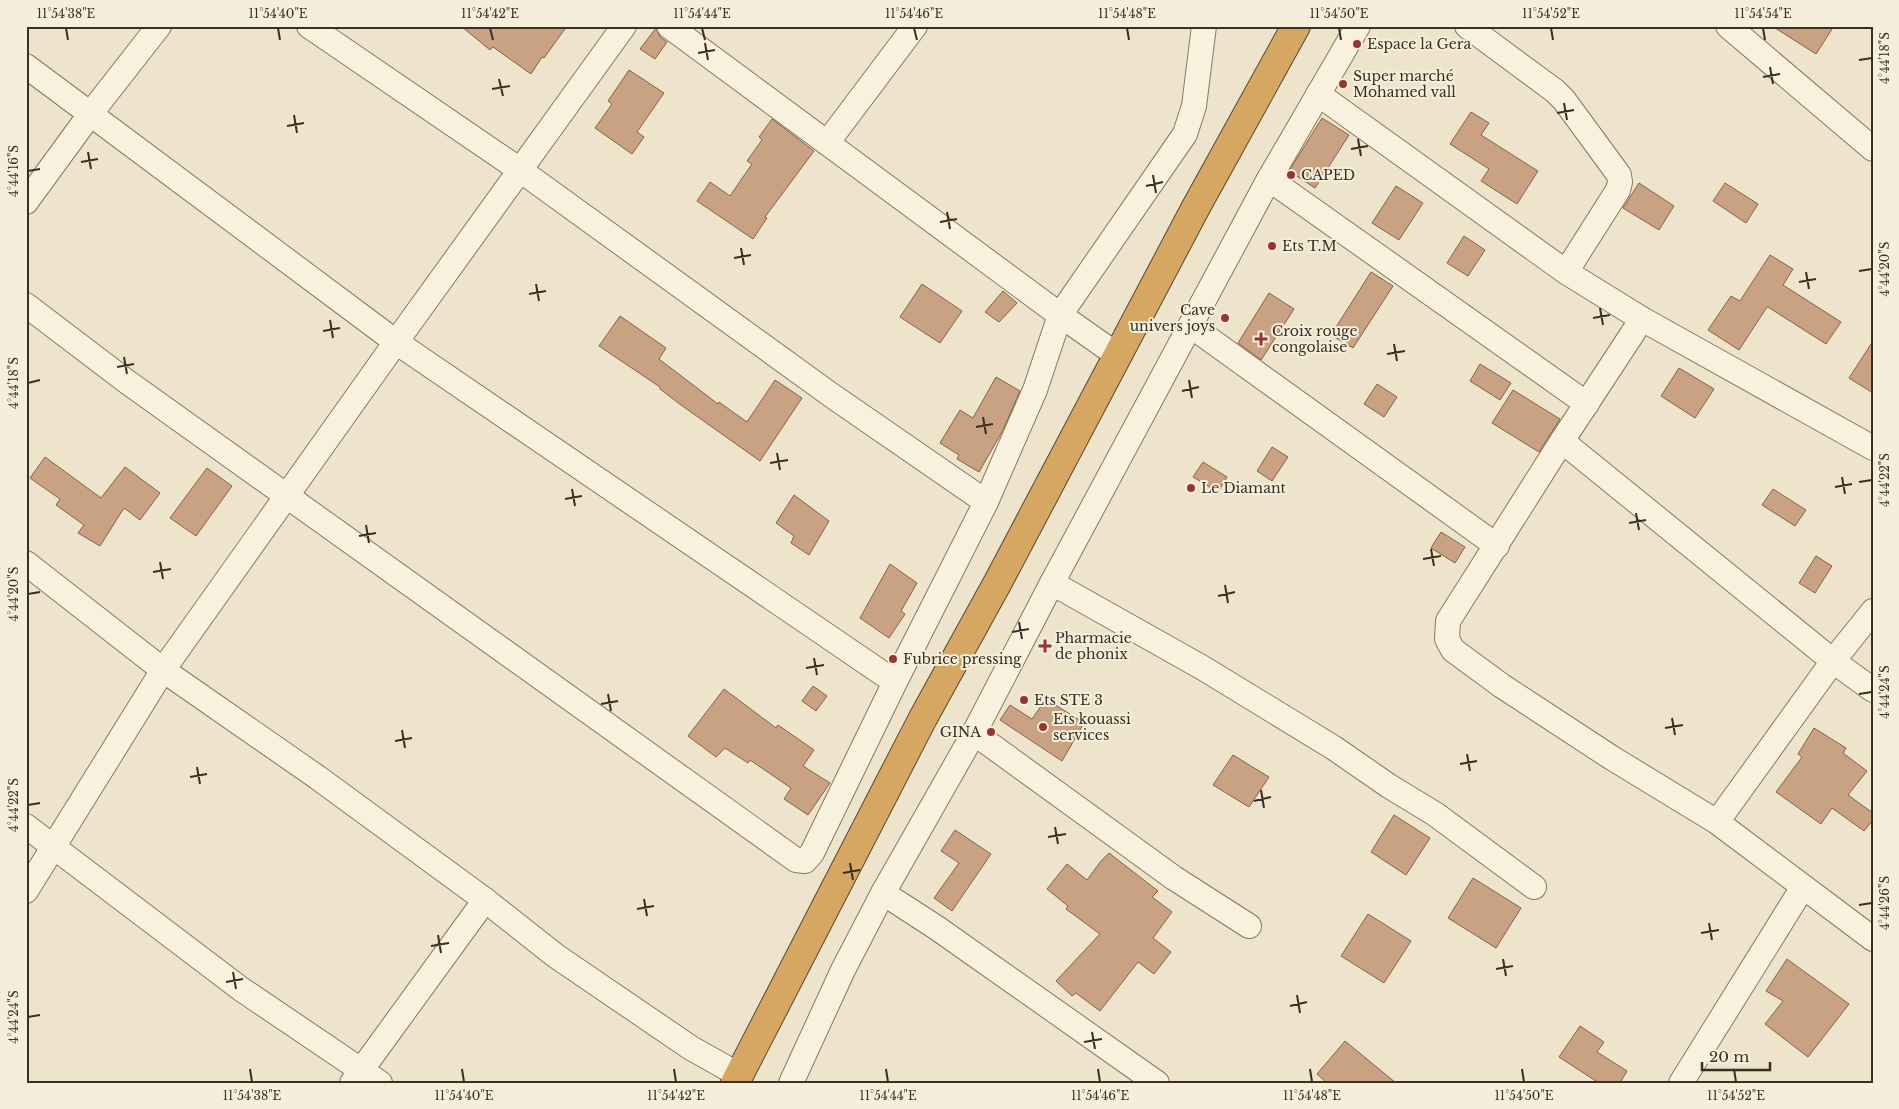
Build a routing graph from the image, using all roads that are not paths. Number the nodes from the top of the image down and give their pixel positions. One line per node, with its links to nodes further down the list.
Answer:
1 (158, 26): 13 (street)
2 (308, 26): 16 (street)
3 (624, 26): 16 (street)
4 (669, 26): 14 (street)
5 (915, 26): 14 (street)
6 (1204, 26): 21 (street)
7 (1296, 26): 25 (highway)
8 (1358, 26): 12 (street)
9 (1467, 26): 19 (street)
10 (1728, 26): 15 (street)
11 (26, 66): 13 (street)
12 (1318, 94): 17 (street); 19 (street)
13 (91, 113): 18 (street); 24 (street)
14 (827, 143): 21 (street)
15 (1873, 149)
16 (520, 170): 24 (street); 30 (street)
17 (1269, 179): 23 (street); 26 (street)
18 (26, 202)
19 (1566, 272): 22 (street)
20 (26, 305): 29 (street)
21 (1060, 315): 25 (street); 30 (street)
22 (1642, 319): 26 (street); 28 (street)
23 (1190, 326): 31 (street); 33 (street)
24 (396, 342): 29 (street); 37 (street)
25 (1117, 355): 51 (highway)
26 (1587, 404): 27 (street)
27 (1562, 441): 31 (street); 35 (street)
28 (1873, 448)
29 (287, 495): 36 (street); 37 (street)
30 (986, 502): 37 (street)
31 (1497, 546): 40 (street)
32 (26, 563): 36 (street)
33 (1052, 583): 39 (street); 43 (street)
34 (1873, 611): 35 (street)
35 (1833, 662): 38 (street); 40 (street)
36 (163, 670): 42 (street); 47 (street)
37 (894, 682)
38 (1873, 690)
39 (974, 733): 46 (street); 48 (street)
40 (1717, 822): 44 (street)
41 (26, 826): 42 (street)
42 (53, 847): 45 (street); 50 (street)
43 (1534, 887)
44 (1803, 887): 49 (street); 54 (street)
45 (26, 891)
46 (883, 893): 52 (street); 53 (street)
47 (485, 900): 50 (street); 51 (street)
48 (1249, 926)
49 (1873, 939)
50 (364, 1079)
51 (737, 1079)
52 (791, 1083)
53 (1157, 1083)
54 (1681, 1083)

